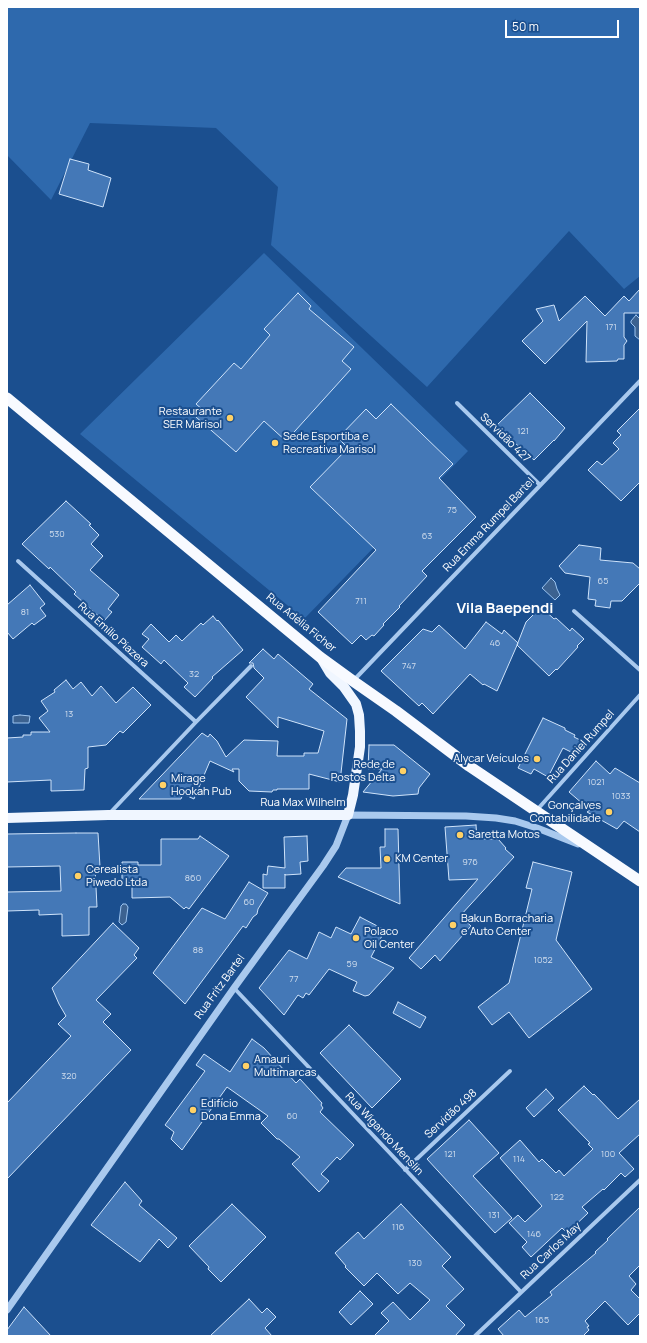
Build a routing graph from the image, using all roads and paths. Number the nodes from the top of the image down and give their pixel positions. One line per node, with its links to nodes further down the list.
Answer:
1 (640, 381): 4 (street, Rua Emma Rumpel Bartel)
2 (7, 398): 7 (highway, Rua Adélia Ficher)
3 (457, 404): 4 (street, Servidão 427)
4 (540, 485): 10 (street, Rua Emma Rumpel Bartel)
5 (18, 561): 12 (street, Rua Emílio Piazera)
6 (574, 611): 9 (street)
7 (320, 657): 10 (highway, Rua Adélia Ficher); 15 (main road, Rua Fritz Bartel)
8 (251, 666): 12 (street)
9 (640, 670)
10 (352, 681): 13 (highway, Rua Adélia Ficher)
11 (640, 695): 13 (street, Rua Daniel Rumpel)
12 (196, 722): 14 (street)
13 (536, 811): 17 (highway, Rua Adélia Ficher)
14 (108, 815): 15 (main road, Rua Max Wilhelm); 16 (main road, Rua Max Wilhelm)
15 (348, 815): 17 (street, Rua Max Wilhelm); 19 (street, Rua Fritz Bartel)
16 (7, 818)
17 (593, 849): 18 (highway, Rua Adélia Ficher)
18 (640, 881)
19 (234, 988): 21 (street, Rua Wigando Menslin); 24 (street, Rua Fritz Bartel)
20 (510, 1071): 21 (street, Servidão 498)
21 (405, 1170): 23 (street, Rua Wigando Menslin)
22 (640, 1180): 23 (street, Rua Carlos May)
23 (521, 1292): 25 (street, Rua Carlos May)
24 (7, 1310)
25 (475, 1336)

